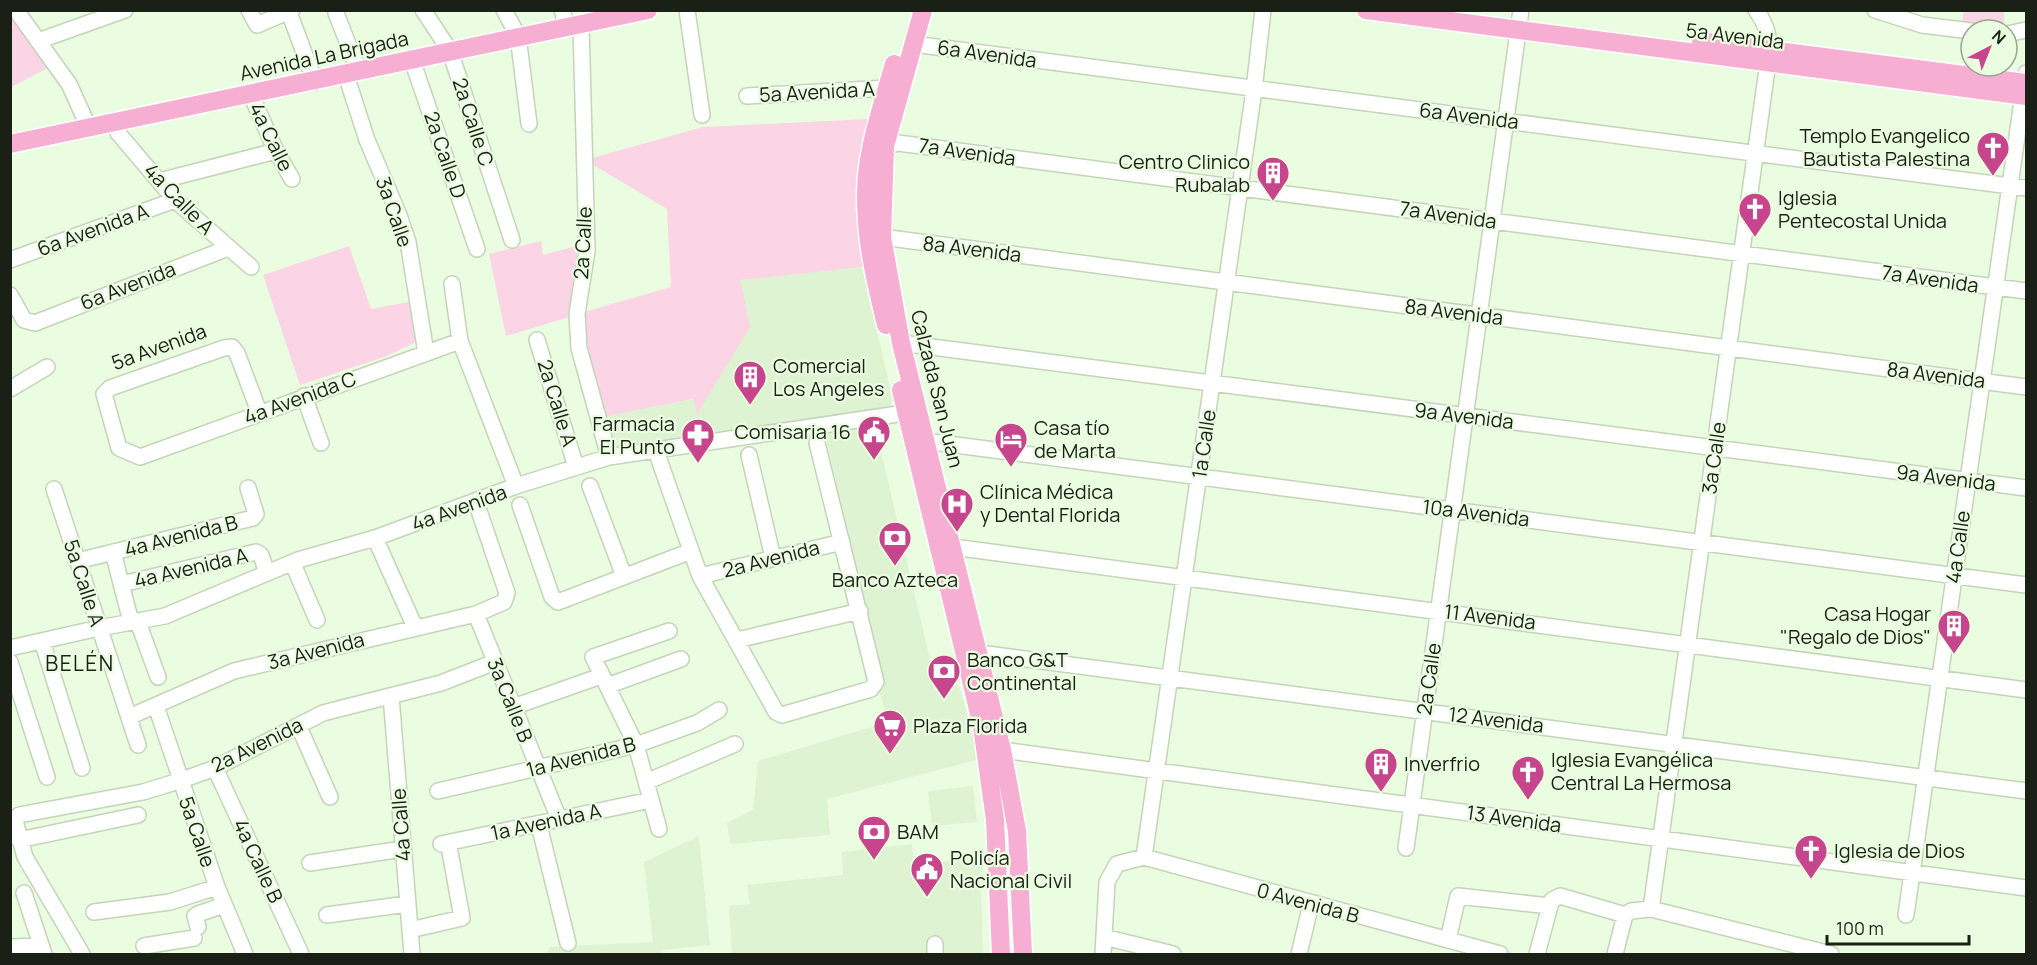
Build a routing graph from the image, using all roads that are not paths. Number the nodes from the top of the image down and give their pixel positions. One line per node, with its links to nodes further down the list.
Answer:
1 (16, 10): 23 (street)
2 (125, 10): 23 (street)
3 (249, 10): 16 (street)
4 (423, 10): 25 (street, 2a Calle C)
5 (504, 10): 22 (street)
6 (648, 10): 18 (main road, Avenida La Brigada)
7 (687, 10): 35 (street)
8 (910, 10): 31 (main road, Calzada San Juan)
9 (922, 10): 24 (main road, Calzada San Juan)
10 (1264, 10): 32 (street, 1a Calle)
11 (1366, 10): 19 (main road, 5a Avenida)
12 (1455, 10): 19 (main road, 5a Avenida)
13 (1756, 10): 26 (street, 3a Calle)
14 (1875, 10): 20 (street)
15 (1900, 10): 20 (street)
16 (290, 11): 29 (street)
17 (336, 13): 28 (street, 3a Calle)
18 (570, 20): 22 (main road, Avenida La Brigada); 85 (street, 2a Calle)
19 (1519, 20): 26 (main road, 5a Avenida); 36 (street, 2a Calle)
20 (1953, 30): 21 (street)
21 (1959, 30)
22 (518, 36): 25 (main road, Avenida La Brigada); 38 (street)
23 (38, 41): 39 (street)
24 (913, 44): 32 (street, 6a Avenida); 41 (main road, Calzada San Juan)
25 (450, 51): 27 (main road, Avenida La Brigada); 52 (street, 2a Calle C)
26 (1769, 56): 30 (main road, 5a Avenida); 43 (street, 3a Calle)
27 (412, 60): 28 (main road, Avenida La Brigada); 54 (street, 2a Calle D)
28 (353, 74): 29 (main road, Avenida La Brigada); 68 (street, 3a Calle)
29 (315, 82): 33 (main road, Avenida La Brigada)
30 (2025, 86): 46 (street, 4a Calle)
31 (887, 88): 34 (street, 5a Avenida A); 41 (main road, Calzada San Juan)
32 (1254, 90): 36 (street, 6a Avenida); 47 (street, 1a Calle)
33 (251, 95): 37 (main road, Avenida La Brigada); 42 (street, 4a Calle)
34 (747, 96)
35 (702, 115)
36 (1505, 120): 43 (street, 6a Avenida); 50 (street, 2a Calle)
37 (115, 123): 39 (main road, Avenida La Brigada); 45 (street, 4a Calle A)
38 (529, 124)
39 (89, 128): 40 (main road, Avenida La Brigada)
40 (10, 144)
41 (878, 148): 47 (street, 7a Avenida); 51 (main road, Calzada San Juan); 76 (main road, Calzada San Juan)
42 (276, 151): 44 (street, 4a Calle); 45 (street)
43 (1757, 152): 46 (street, 6a Avenida); 55 (street, 3a Calle)
44 (292, 179)
45 (159, 181): 49 (street, 4a Calle A)
46 (2010, 186): 48 (street, 6a Avenida); 60 (street, 4a Calle)
47 (1240, 188): 50 (street, 7a Avenida); 58 (street, 1a Calle)
48 (2026, 188)
49 (175, 200): 53 (street, 4a Calle A); 56 (street, 6a Avenida A)
50 (1492, 221): 55 (street, 7a Avenida); 63 (street, 2a Calle)
51 (882, 237): 58 (street, 8a Avenida); 66 (main road, Calzada San Juan)
52 (512, 240)
53 (228, 248): 57 (street, 4a Calle A); 62 (street, 6a Avenida)
54 (477, 249)
55 (1742, 254): 60 (street, 7a Avenida); 67 (street, 3a Calle)
56 (10, 260)
57 (251, 267)
58 (1227, 283): 63 (street, 8a Avenida); 71 (street, 1a Calle)
59 (452, 284): 65 (street)
60 (1996, 287): 61 (street, 7a Avenida); 70 (street, 4a Calle)
61 (2026, 291)
62 (12, 301)
63 (1479, 316): 67 (street, 8a Avenida); 77 (street, 2a Calle)
64 (537, 340): 86 (street, 2a Calle A)
65 (460, 341): 68 (street, 4a Avenida C); 89 (street)
66 (901, 343): 71 (street, 9a Avenida); 76 (main road, Calzada San Juan)
67 (1729, 348): 70 (street, 8a Avenida); 81 (street, 3a Calle)
68 (426, 353): 74 (street, 4a Avenida C)
69 (47, 367): 73 (street)
70 (1982, 381): 72 (street, 8a Avenida); 88 (street, 4a Calle)
71 (1212, 383): 77 (street, 9a Avenida); 87 (street, 1a Calle)
72 (2026, 387)
73 (10, 389)
74 (304, 396): 75 (street, 4a Avenida C); 78 (street)
75 (259, 412): 84 (street, 4a Avenida C); 84 (street, 5a Avenida)
76 (912, 412): 80 (main road, Calzada San Juan); 82 (street, 4a Avenida)
77 (1465, 416): 81 (street, 9a Avenida); 96 (street, 2a Calle)
78 (321, 442)
79 (817, 443): 98 (street)
80 (919, 444): 87 (street, 10a Avenida); 100 (main road, Calzada San Juan); 125 (main road, Calzada San Juan)
81 (1715, 448): 88 (street, 9a Avenida); 99 (street, 3a Calle)
82 (656, 450): 85 (street, 4a Avenida); 101 (street)
83 (749, 455): 103 (street)
84 (140, 457)
85 (609, 457): 86 (street, 4a Avenida)
86 (576, 467): 89 (street, 4a Avenida)
87 (1199, 477): 96 (street, 10a Avenida); 110 (street, 1a Calle)
88 (1968, 481): 92 (street, 9a Avenida); 107 (street, 4a Calle)
89 (516, 486): 94 (street, 4a Avenida)
90 (590, 486): 108 (street)
91 (248, 488): 102 (street, 4a Avenida B)
92 (2026, 488)
93 (54, 489): 104 (street, 5a Calle A)
94 (476, 502): 97 (street, 4a Avenida); 115 (street, 3a Avenida)
95 (520, 506): 108 (street)
96 (1452, 510): 99 (street, 10a Avenida); 114 (street, 2a Calle)
97 (375, 538): 105 (street, 4a Avenida); 118 (street)
98 (842, 542): 103 (street, 2a Avenida); 113 (street)
99 (1702, 542): 107 (street, 10a Avenida); 123 (street, 3a Calle)
100 (953, 547): 110 (street, 11 Avenida); 125 (main road, Calzada San Juan)
101 (691, 551): 108 (street); 109 (street)
102 (113, 552): 104 (street, 4a Avenida B); 111 (street)
103 (773, 558): 109 (street, 2a Avenida)
104 (77, 561): 119 (street, 5a Calle A)
105 (293, 564): 106 (street, 4a Avenida); 116 (street)
106 (267, 573): 111 (street, 4a Avenida A); 117 (street, 4a Avenida)
107 (1954, 575): 112 (street, 10a Avenida); 131 (street, 4a Calle)
108 (624, 576)
109 (700, 576): 121 (street)
110 (1185, 577): 114 (street, 11 Avenida); 130 (street, 1a Calle)
111 (122, 584): 117 (street)
112 (2026, 585)
113 (860, 611): 121 (street); 121 (street)
114 (1438, 611): 123 (street, 11 Avenida); 138 (street, 2a Calle)
115 (476, 614): 118 (street, 3a Avenida); 128 (street, 3a Calle B)
116 (317, 620)
117 (134, 622): 119 (street, 4a Avenida); 129 (street)
118 (415, 627): 135 (street, 3a Avenida)
119 (99, 628): 122 (street, 4a Avenida); 139 (street, 5a Calle A)
120 (669, 631): 132 (street)
121 (737, 640)
122 (42, 641): 124 (street, 4a Avenida); 146 (street)
123 (1688, 644): 131 (street, 11 Avenida); 141 (street, 3a Calle)
124 (10, 648)
125 (972, 655): 130 (street, 12 Avenida); 145 (main road, Calzada San Juan); 152 (main road, Calzada San Juan)
126 (681, 659): 132 (street)
127 (10, 662): 151 (street)
128 (495, 662): 134 (street, 2a Avenida); 136 (street, 3a Calle B)
129 (158, 677)
130 (1171, 677): 138 (street, 12 Avenida); 149 (street, 1a Calle)
131 (1940, 677): 133 (street, 11 Avenida); 150 (street, 4a Calle)
132 (604, 681): 136 (street); 144 (street)
133 (2026, 690)
134 (391, 696): 140 (street, 2a Avenida); 168 (street, 4a Calle)
135 (156, 706): 139 (street, 3a Avenida); 153 (street, 5a Calle)
136 (513, 707): 148 (street, 3a Calle B)
137 (719, 710): 144 (street, 1a Avenida B)
138 (1425, 710): 141 (street, 12 Avenida); 159 (street, 2a Calle)
139 (129, 717): 143 (street, 5a Calle A)
140 (299, 727): 147 (street, 2a Avenida); 157 (street)
141 (1674, 743): 150 (street, 12 Avenida); 165 (street, 3a Calle)
142 (735, 744): 154 (street)
143 (138, 745)
144 (636, 745): 148 (street, 1a Avenida B); 154 (street)
145 (1002, 750): 149 (street, 13 Avenida); 164 (main road, Calzada San Juan)
146 (82, 768)
147 (215, 768): 153 (street, 2a Avenida); 194 (street, 4a Calle B)
148 (538, 768): 155 (street, 1a Avenida B); 161 (street, 3a Calle B)
149 (1157, 770): 159 (street, 13 Avenida); 169 (street, 1a Calle)
150 (1926, 776): 156 (street, 12 Avenida); 171 (street, 4a Calle)
151 (47, 777)
152 (988, 777): 164 (main road); 196 (main road, Calzada San Juan)
153 (179, 781): 166 (street, 2a Avenida); 172 (street, 5a Calle)
154 (646, 782): 158 (street)
155 (438, 791)
156 (2026, 791)
157 (330, 797)
158 (651, 800): 161 (street, 1a Avenida A); 163 (street)
159 (1412, 805): 165 (street, 13 Avenida); 167 (street, 2a Calle)
160 (138, 815): 166 (street)
161 (559, 819): 162 (street, 1a Avenida A)
162 (538, 825): 184 (street, 1a Avenida A); 187 (street)
163 (659, 829)
164 (1017, 831): 197 (main road, Calzada San Juan)
165 (1661, 838): 171 (street, 13 Avenida); 179 (street, 3a Calle)
166 (19, 840): 192 (street)
167 (1406, 848)
168 (402, 849): 170 (street); 175 (street, 4a Calle)
169 (1144, 857): 176 (street, 0 Avenida B); 185 (street)
170 (310, 863)
171 (1912, 872): 173 (street, 13 Avenida); 183 (street, 4a Calle)
172 (217, 887): 177 (street, 5a Calle); 180 (street)
173 (2026, 888)
174 (24, 893): 191 (street)
175 (407, 904): 181 (street); 184 (street, 4a Calle)
176 (1311, 904): 186 (street, 0 Avenida B); 200 (street)
177 (224, 905): 190 (street); 193 (street, 5a Calle)
178 (1550, 906): 182 (street); 186 (street); 202 (street)
179 (1651, 909): 182 (street); 204 (street)
180 (94, 912)
181 (327, 915)
182 (1625, 915): 203 (street)
183 (1906, 915)
184 (410, 930): 195 (street, 4a Calle)
185 (1104, 938): 198 (street); 199 (street)
186 (1448, 940): 201 (street, 0 Avenida B)
187 (568, 942)
188 (144, 946): 190 (street)
189 (10, 947): 191 (street)
190 (171, 949)
191 (42, 950)
192 (82, 954)
193 (245, 954)
194 (301, 954)
195 (412, 954)
196 (1001, 954)
197 (1023, 954)
198 (1103, 954)
199 (1173, 954)
200 (1299, 954)
201 (1500, 954)
202 (1537, 954)
203 (1615, 954)
204 (1831, 954)

